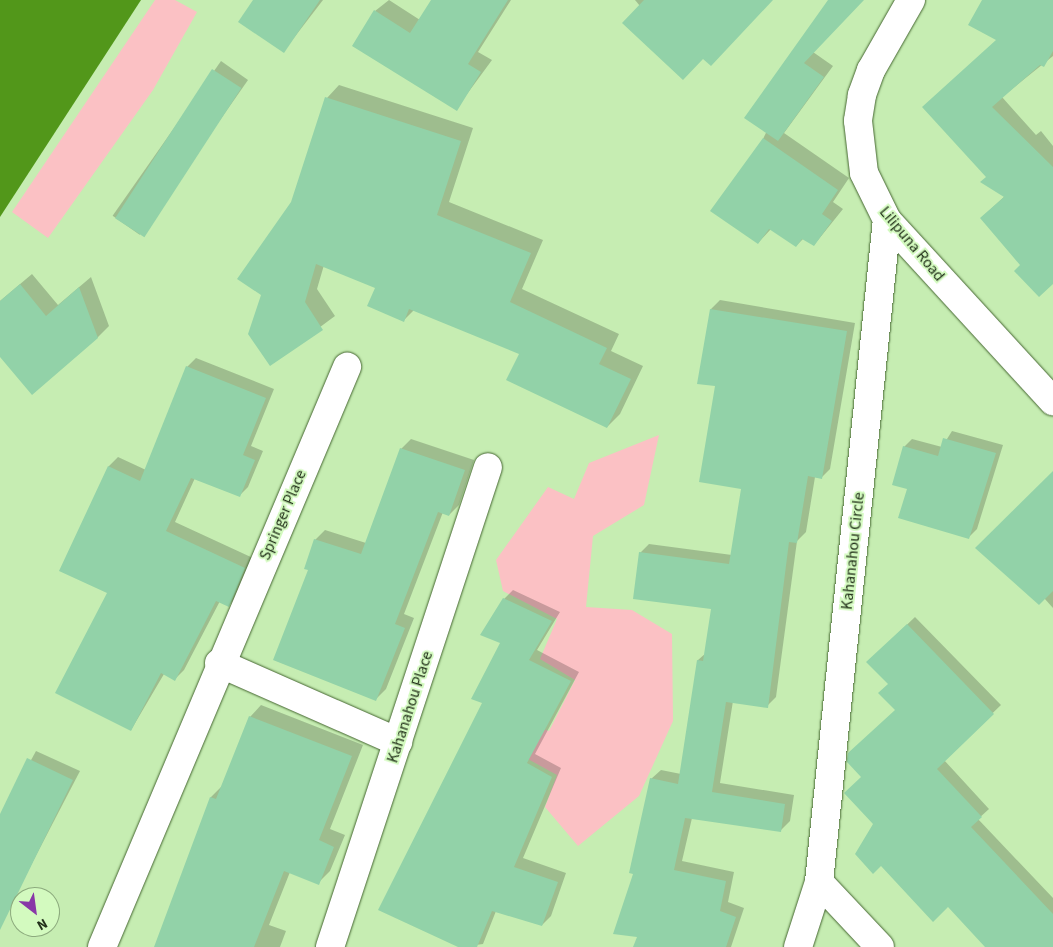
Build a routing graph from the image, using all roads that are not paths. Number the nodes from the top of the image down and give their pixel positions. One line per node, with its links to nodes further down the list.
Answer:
1 (911, 0): 2 (street, Lilipuna Road)
2 (888, 220): 4 (street, Lilipuna Road); 8 (street, Kahanahou Circle)
3 (347, 367): 6 (street, Springer Place)
4 (1053, 402)
5 (488, 467): 7 (street, Kahanahou Place)
6 (218, 663): 7 (street); 9 (street, Springer Place)
7 (398, 742): 10 (street, Kahanahou Place)
8 (819, 882): 11 (street, Kahanahou Circle); 12 (street)
9 (102, 947)
10 (330, 947)
11 (798, 947)
12 (880, 947)

